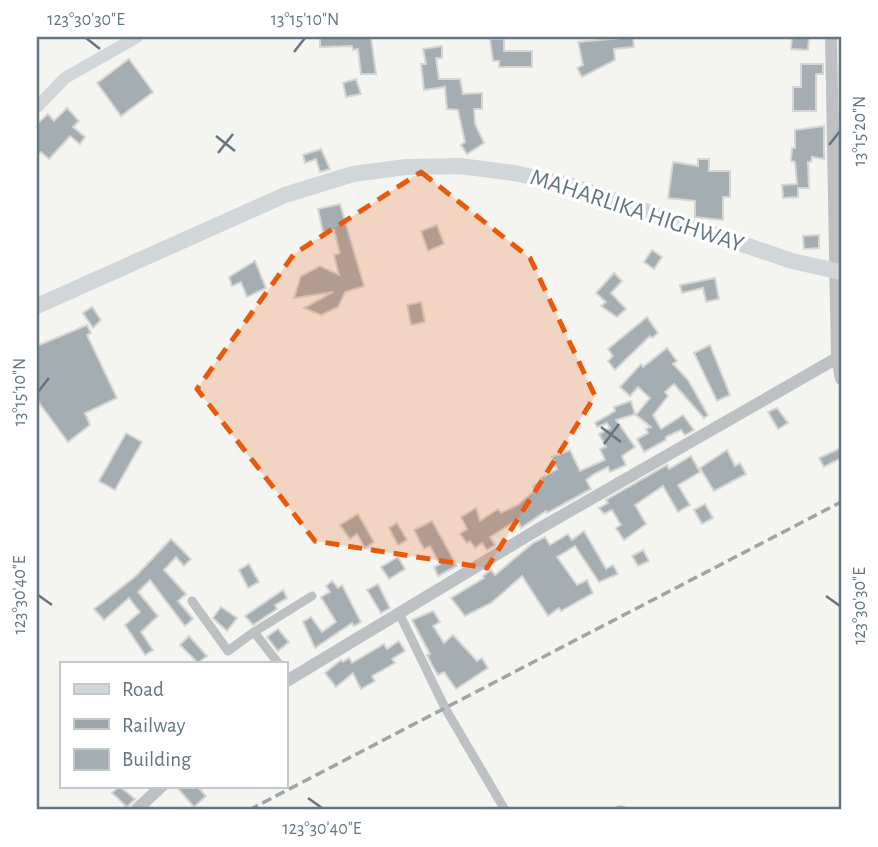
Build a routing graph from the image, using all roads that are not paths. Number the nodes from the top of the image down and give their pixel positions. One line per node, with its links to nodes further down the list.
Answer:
1 (134, 37): 3 (main road)
2 (831, 37): 4 (street)
3 (37, 107)
4 (839, 272): 5 (highway, MAHARLIKA HIGHWAY); 6 (street)
5 (37, 306)
6 (837, 358): 7 (street); 10 (street)
7 (841, 379)
8 (312, 596): 11 (street)
9 (192, 601): 11 (street)
10 (399, 613): 13 (street); 16 (street)
11 (254, 632): 12 (street)
12 (277, 662)
13 (287, 678)
14 (160, 788): 15 (street)
15 (136, 810)
16 (505, 810)

